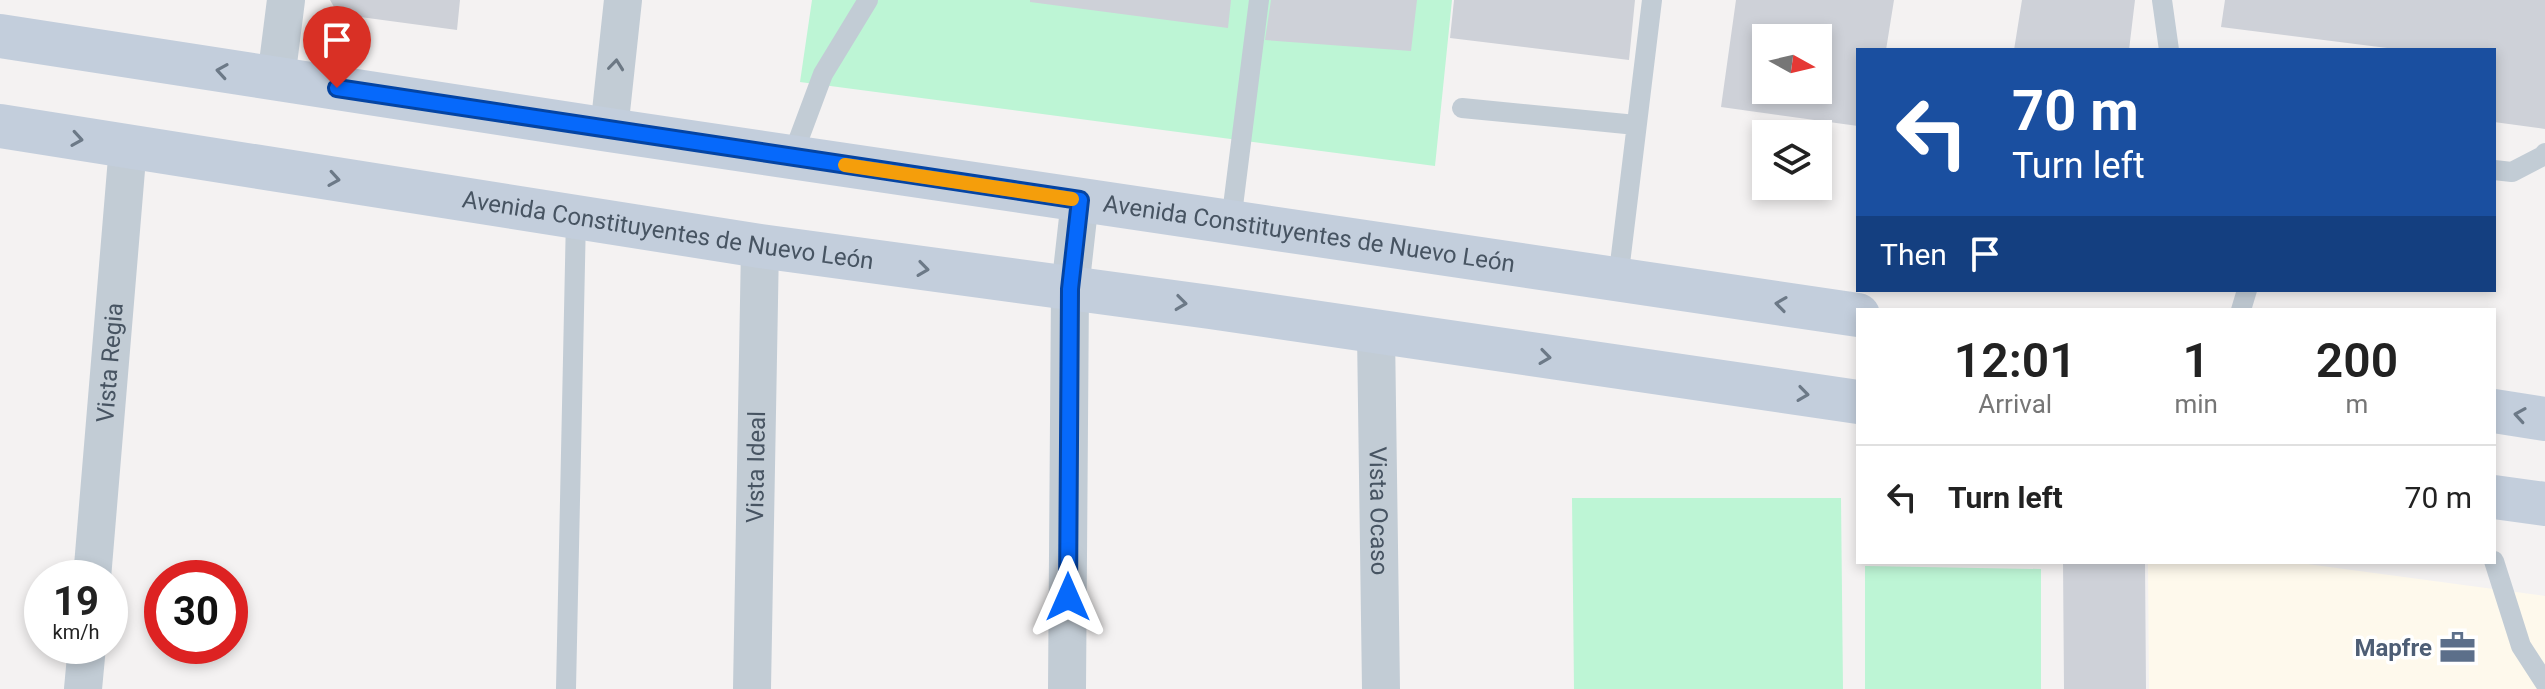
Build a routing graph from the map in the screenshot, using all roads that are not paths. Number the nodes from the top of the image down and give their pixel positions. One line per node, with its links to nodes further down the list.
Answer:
1 (286, 0): 9 (street)
2 (623, 0): 13 (street, one-way to 2)
3 (868, 0): 16 (lane)
4 (1259, 0): 20 (lane)
5 (1652, 0): 11 (lane)
6 (2162, 0): 8 (lane)
7 (0, 36): 9 (main road, Avenida Constituyentes de Nuevo León, one-way to 7)
8 (2169, 48)
9 (276, 79): 13 (main road, Avenida Constituyentes de Nuevo León)
10 (1462, 108): 11 (lane)
11 (1636, 125): 22 (lane)
12 (0, 126): 14 (main road, Avenida Constituyentes de Nuevo León, one-way to 14)
13 (609, 130): 16 (main road, Avenida Constituyentes de Nuevo León)
14 (128, 146): 19 (main road, Avenida Constituyentes de Nuevo León, one-way to 19); 31 (street, Vista Regia)
15 (2545, 153): 17 (lane)
16 (792, 157): 18 (main road, Avenida Constituyentes de Nuevo León)
17 (2496, 170)
18 (1080, 200): 20 (main road, Avenida Constituyentes de Nuevo León); 23 (street)
19 (576, 217): 21 (main road, Avenida Constituyentes de Nuevo León); 36 (lane)
20 (1231, 222): 22 (main road, Avenida Constituyentes de Nuevo León)
21 (760, 246): 23 (main road, Avenida Constituyentes de Nuevo León, one-way to 23); 37 (street, Vista Ideal)
22 (1618, 280): 24 (main road, Avenida Constituyentes de Nuevo León, one-way to 22)
23 (1070, 289): 25 (main road, Avenida Constituyentes de Nuevo León, one-way to 25); 38 (street)
24 (1856, 315)
25 (1376, 333): 26 (main road, Avenida Constituyentes de Nuevo León, one-way to 26); 39 (street, Vista Ocaso)
26 (1856, 402)
27 (2496, 411): 28 (main road, one-way to 27)
28 (2545, 419)
29 (2496, 497): 30 (main road)
30 (2545, 504)
31 (94, 560)
32 (2495, 564): 34 (lane)
33 (85, 664): 35 (street)
34 (2545, 683)
35 (83, 689)
36 (566, 689)
37 (752, 689)
38 (1067, 689)
39 (1381, 689)

